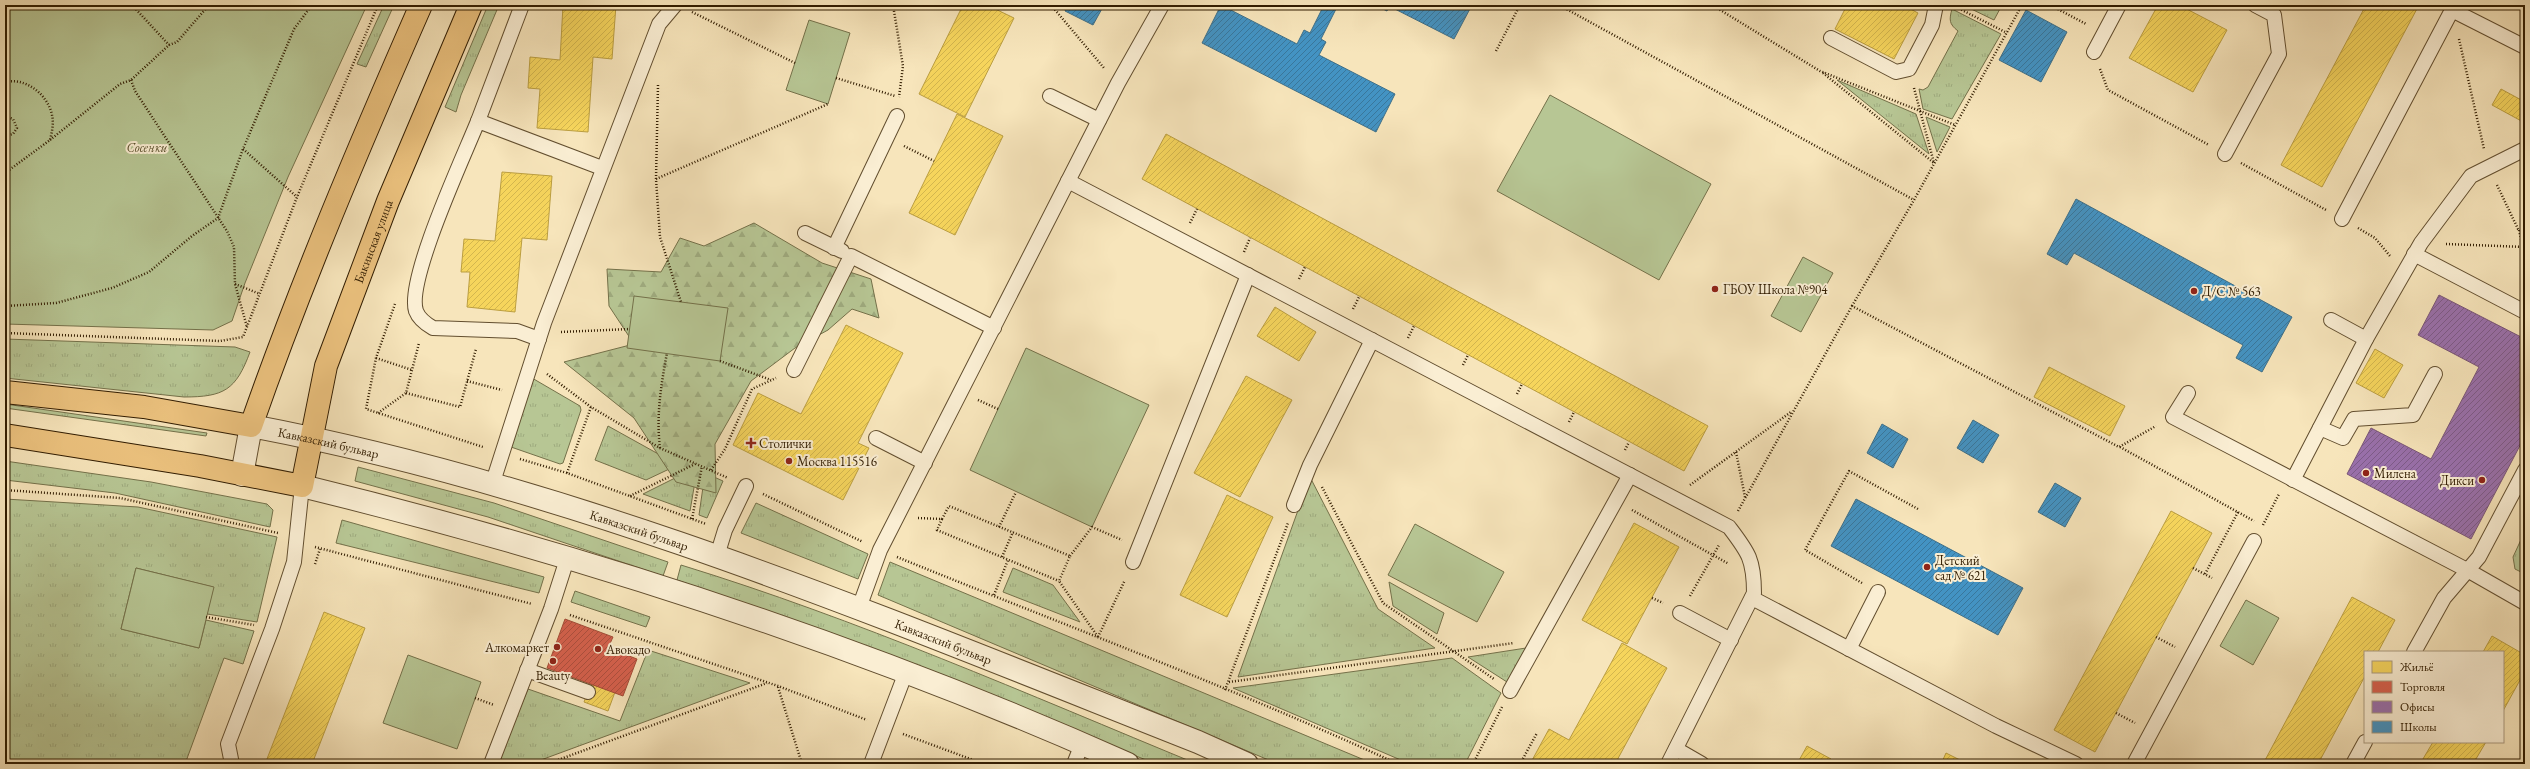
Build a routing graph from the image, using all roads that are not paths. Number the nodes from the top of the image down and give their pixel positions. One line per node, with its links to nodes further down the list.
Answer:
1 (421, 5): 36 (main road)
2 (471, 5): 39 (main road, Бакинская улица)
3 (522, 5): 15 (lane)
4 (1162, 5): 14 (lane)
5 (1936, 5): 9 (lane)
6 (2119, 5): 11 (lane)
7 (2256, 5): 17 (lane)
8 (680, 7): 18 (lane)
9 (1831, 38)
10 (2525, 47): 20 (lane)
11 (2094, 52)
12 (1050, 96): 14 (lane)
13 (897, 116): 22 (lane)
14 (1099, 120): 19 (lane)
15 (478, 121): 18 (lane); 29 (lane)
16 (2525, 149): 23 (lane)
17 (2225, 154)
18 (602, 168): 29 (lane)
19 (1068, 181): 25 (lane); 28 (lane)
20 (2342, 219)
21 (805, 233): 22 (lane)
22 (834, 248): 24 (lane)
23 (2418, 248): 26 (lane); 30 (lane)
24 (851, 256): 28 (lane); 32 (lane)
25 (1248, 275): 31 (lane); 53 (lane)
26 (2525, 312)
27 (2331, 320): 30 (lane)
28 (994, 328): 41 (lane)
29 (540, 335): 46 (lane)
30 (2366, 339): 37 (lane)
31 (1372, 340): 44 (lane); 49 (lane)
32 (794, 370)
33 (2435, 374): 37 (lane)
34 (5, 392): 36 (main road, Кавказский бульвар)
35 (2188, 392): 45 (lane)
36 (251, 426): 39 (street, Кавказский бульвар); 43 (street)
37 (2320, 428): 45 (lane)
38 (5, 435): 43 (main road)
39 (312, 437): 46 (street, Кавказский бульвар); 47 (main road, Бакинская улица)
40 (876, 438): 41 (lane)
41 (925, 463): 58 (lane)
42 (2525, 470): 54 (lane)
43 (242, 475): 47 (main road)
44 (1630, 475): 56 (lane); 65 (lane)
45 (2291, 479): 54 (lane)
46 (492, 485): 52 (street, Кавказский бульвар)
47 (302, 486): 51 (street); 70 (lane)
48 (746, 486): 52 (lane)
49 (1294, 505)
50 (2254, 541): 79 (lane)
51 (568, 556): 63 (lane); 64 (street)
52 (717, 556): 58 (street, Кавказский бульвар)
53 (1133, 562)
54 (2469, 571): 57 (lane); 62 (lane)
55 (1878, 592): 61 (lane)
56 (1752, 598): 60 (lane); 61 (lane)
57 (2525, 603)
58 (859, 608): 75 (street, Кавказский бульвар)
59 (1680, 613): 60 (lane)
60 (1730, 640): 69 (lane)
61 (1849, 649): 78 (lane)
62 (2415, 651)
63 (527, 670): 66 (lane); 71 (lane)
64 (906, 672): 68 (street); 72 (lane)
65 (1510, 691)
66 (588, 692)
67 (2364, 743): 80 (lane)
68 (1082, 744): 73 (lane); 74 (street)
69 (1676, 749): 76 (lane); 77 (lane)
70 (232, 764)
71 (491, 764)
72 (871, 764)
73 (1074, 764)
74 (1128, 764)
75 (1247, 764)
76 (1668, 764)
77 (1702, 764)
78 (2076, 764)
79 (2134, 764)
80 (2353, 764)

